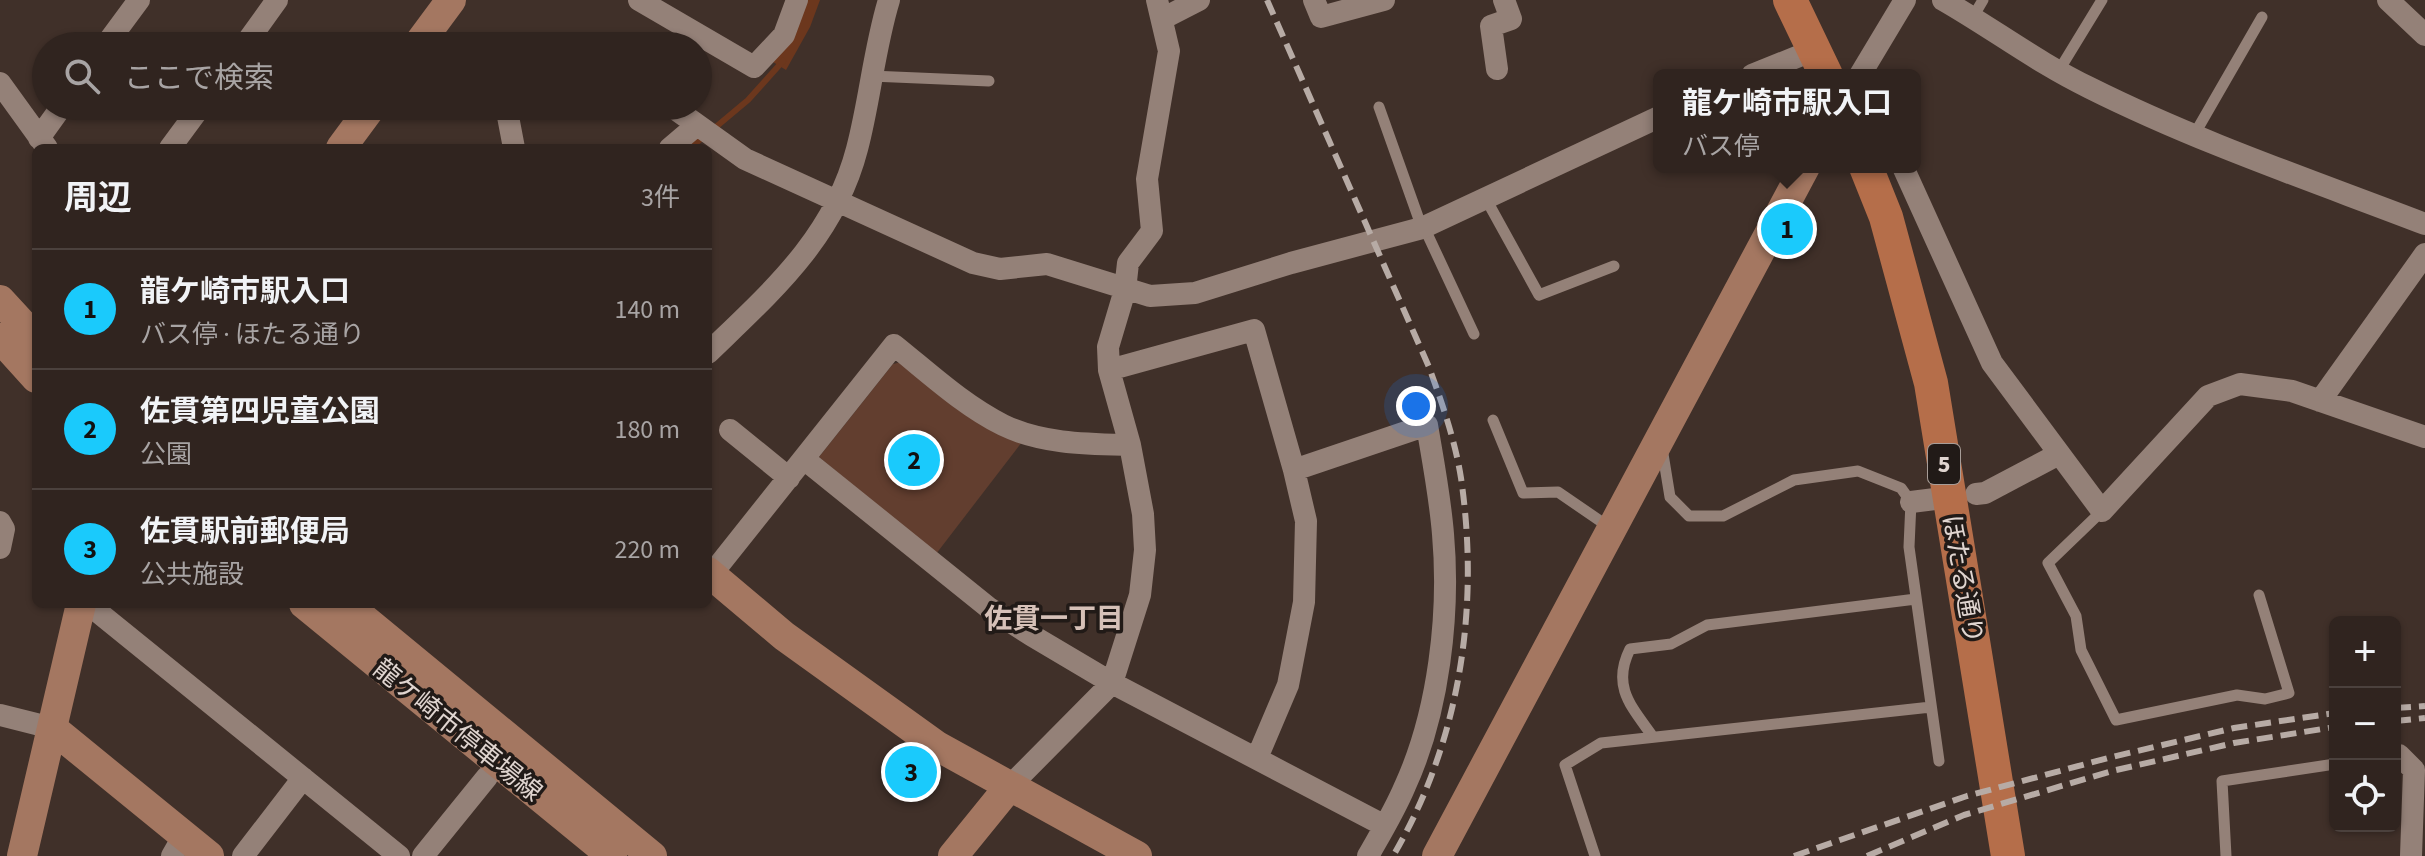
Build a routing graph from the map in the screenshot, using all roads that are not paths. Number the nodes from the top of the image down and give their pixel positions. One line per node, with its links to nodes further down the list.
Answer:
1 (139, 0): 19 (street)
2 (277, 0): 20 (street)
3 (451, 0): 21 (street)
4 (797, 0): 24 (street)
5 (889, 0): 30 (street)
6 (1199, 0): 17 (street)
7 (1314, 0): 8 (street)
8 (1384, 0)
9 (1504, 0): 26 (street)
10 (1790, 0): 25 (main road)
11 (1905, 0): 28 (street)
12 (1943, 0): 16 (street)
13 (2102, 0): 29 (lane)
14 (2388, 0): 23 (street)
15 (641, 1): 22 (street)
16 (1978, 8): 29 (street)
17 (1160, 10): 56 (street)
18 (2262, 17): 41 (lane)
19 (115, 32)
20 (254, 32)
21 (427, 32)
22 (694, 32)
23 (2425, 35)
24 (712, 42)
25 (1820, 62): 27 (street)
26 (1497, 69)
27 (1783, 69)
28 (1864, 69)
29 (2058, 72): 41 (street)
30 (871, 76): 31 (lane); 51 (street)
31 (989, 81)
32 (0, 83): 42 (street)
33 (1379, 107): 53 (lane)
34 (55, 120): 42 (street)
35 (192, 120): 43 (street)
36 (362, 120): 44 (street)
37 (509, 120): 45 (street)
38 (690, 120): 40 (street)
39 (1653, 120): 50 (street)
40 (697, 125): 46 (street); 51 (street)
41 (2194, 135): 52 (street)
42 (43, 143)
43 (177, 144)
44 (344, 144)
45 (513, 144)
46 (675, 144)
47 (1802, 173): 68 (street)
48 (1868, 173): 116 (main road, ほたる通り / 5)
49 (1906, 173): 70 (street)
50 (1486, 199): 53 (street); 55 (lane)
51 (838, 200): 56 (street); 61 (street)
52 (2425, 224)
53 (1423, 228): 56 (street); 58 (lane)
54 (2425, 254): 64 (street)
55 (1614, 266)
56 (1125, 290): 62 (street)
57 (0, 300): 59 (street)
58 (1474, 334)
59 (32, 335)
60 (0, 338): 63 (street)
61 (712, 349)
62 (1109, 370): 69 (street); 72 (street)
63 (32, 374)
64 (2320, 401): 67 (street); 77 (street)
65 (1493, 420): 79 (lane)
66 (730, 430): 73 (street)
67 (2425, 437)
68 (1661, 440): 76 (lane); 79 (street)
69 (1130, 445): 71 (street); 89 (street)
70 (2059, 454): 74 (street); 77 (street)
71 (804, 459): 73 (street); 89 (street)
72 (1294, 470): 95 (street); 102 (street)
73 (789, 478): 81 (street)
74 (1976, 494)
75 (1935, 499): 76 (street)
76 (1911, 502): 84 (lane)
77 (2102, 511): 83 (lane)
78 (0, 522): 80 (street)
79 (1613, 530): 114 (street)
80 (0, 548)
81 (712, 572)
82 (712, 576): 101 (street)
83 (2259, 595)
84 (1916, 599): 90 (lane); 93 (lane)
85 (80, 608): 92 (street)
86 (93, 608): 99 (street)
87 (309, 608): 109 (street, 龍ケ崎市停車場線)
88 (351, 608): 110 (street, 龍ケ崎市停車場線)
89 (1112, 683): 95 (street); 101 (street)
90 (1931, 707): 93 (lane); 96 (lane)
91 (0, 715): 92 (street)
92 (52, 728): 103 (street); 104 (street)
93 (1653, 737): 115 (lane)
94 (2401, 757): 100 (street)
95 (1257, 758): 102 (street)
96 (1939, 761)
97 (2329, 765): 117 (lane)
98 (487, 777): 108 (street)
99 (303, 778): 106 (street); 107 (street)
100 (2420, 783): 118 (street)
101 (1009, 787): 111 (street); 112 (street)
102 (1385, 826): 113 (street)
103 (178, 845): 105 (street)
104 (22, 856)
105 (209, 856)
106 (243, 856)
107 (399, 856)
108 (423, 856)
109 (612, 856)
110 (652, 856)
111 (953, 856)
112 (1137, 856)
113 (1368, 856)
114 (1437, 856)
115 (1595, 856)
116 (2008, 856)
117 (2226, 856)
118 (2411, 856)

